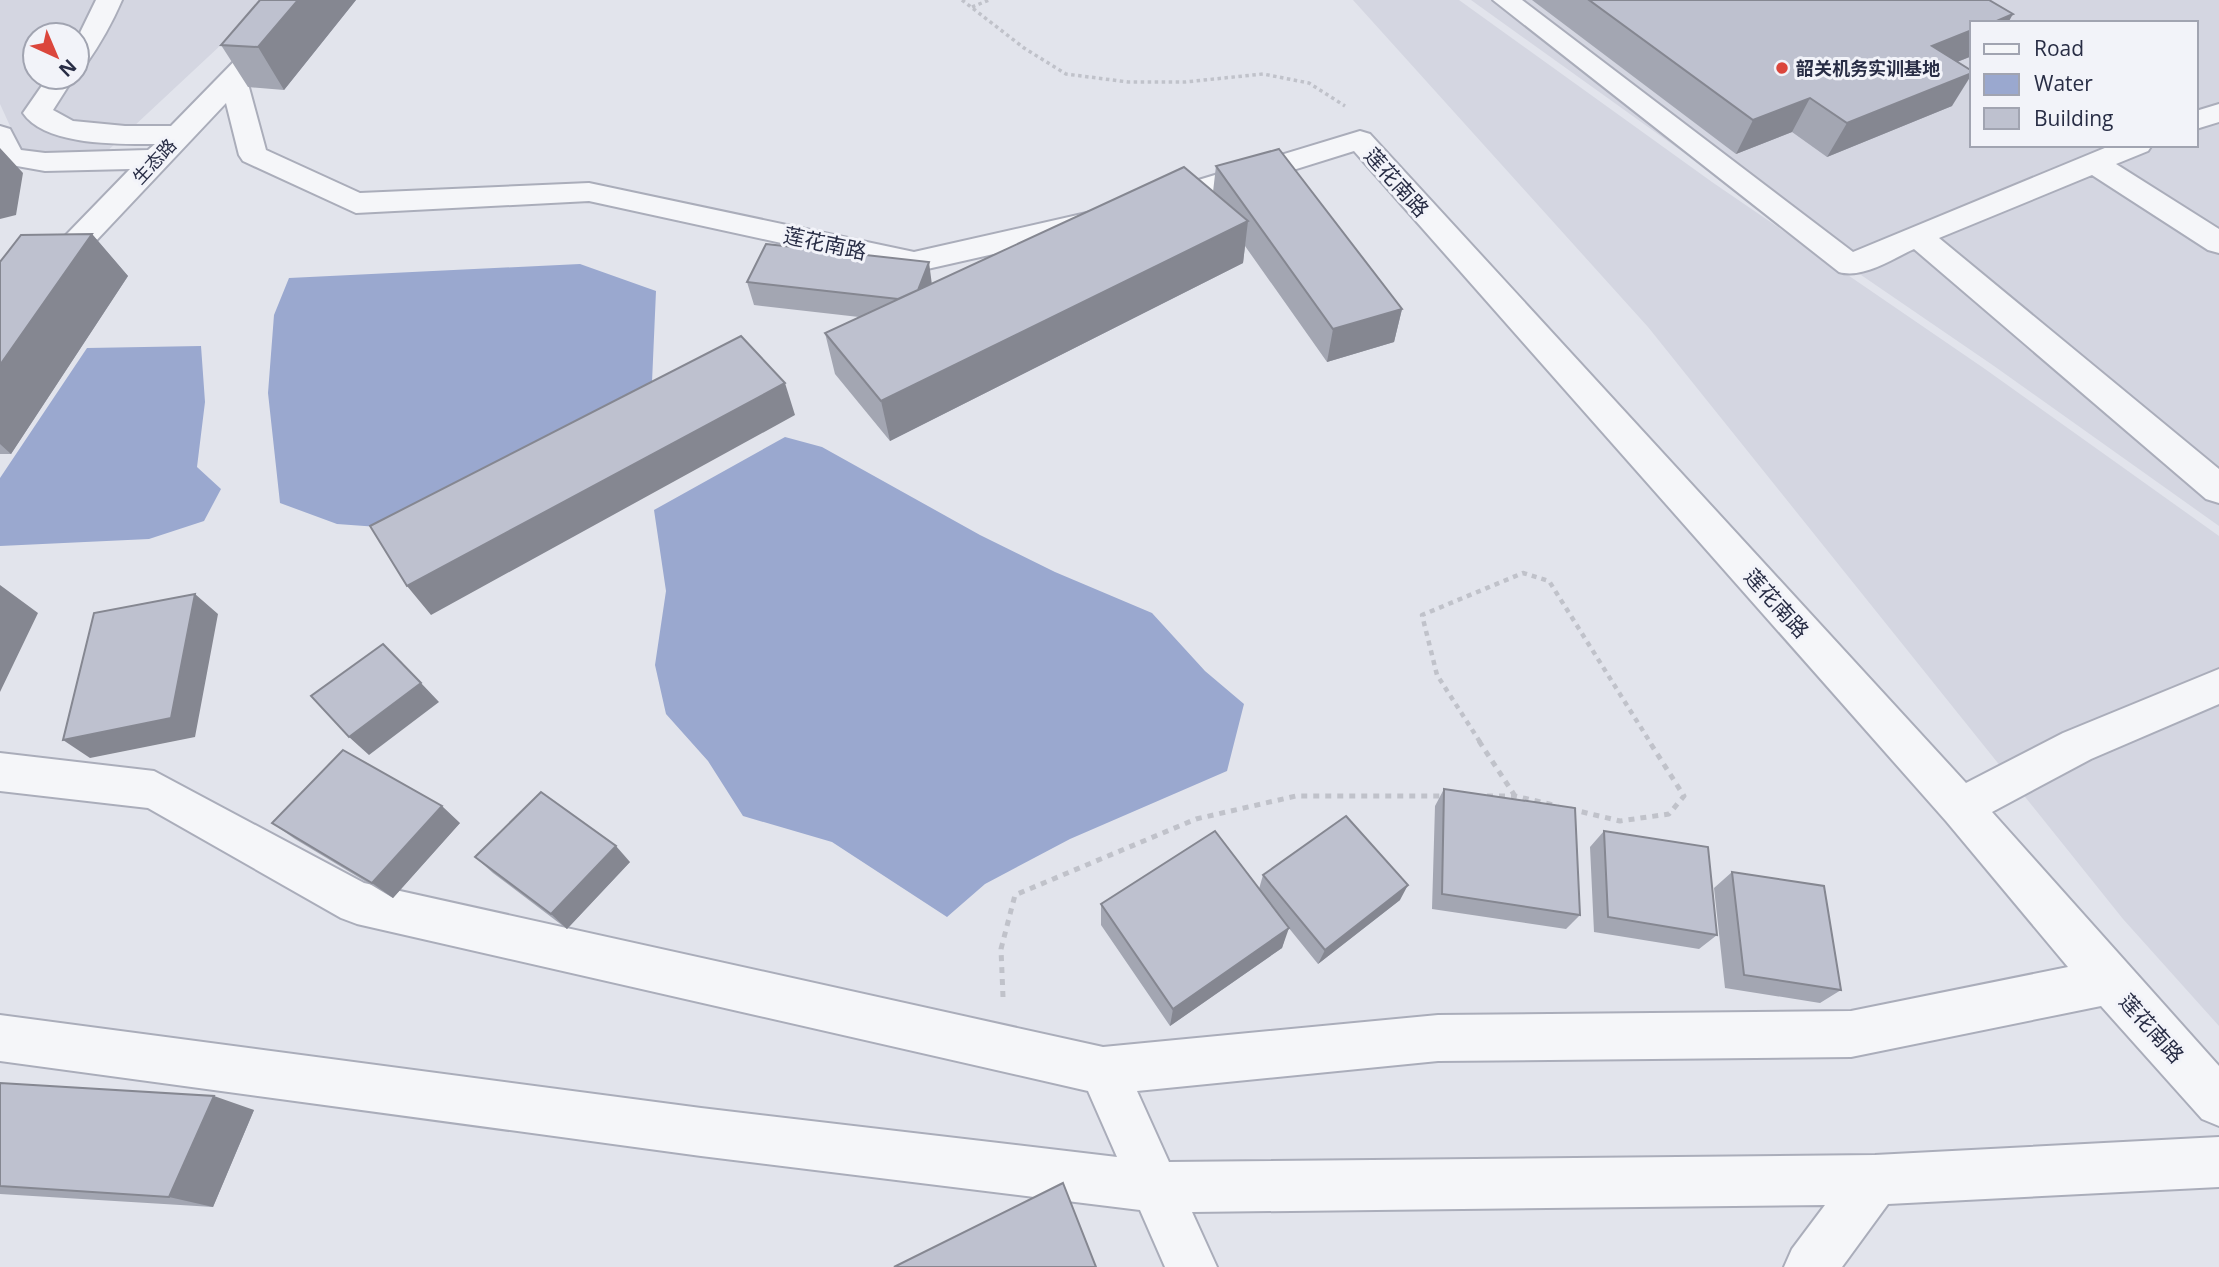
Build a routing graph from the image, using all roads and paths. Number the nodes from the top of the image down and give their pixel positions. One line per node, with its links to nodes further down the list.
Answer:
1 (109, 0): 7 (street)
2 (308, 0): 8 (street, 生态路)
3 (962, 0): 6 (path)
4 (989, 0): 6 (path)
5 (1506, 0): 18 (street)
6 (972, 7): 14 (path)
7 (91, 37)
8 (233, 79): 13 (street, 生态路); 14 (street, 莲花南路)
9 (52, 91): 13 (street)
10 (2219, 112): 11 (street)
11 (2198, 120)
12 (0, 135): 16 (street)
13 (179, 135): 16 (street, 生态路)
14 (1360, 140): 27 (street, 莲花南路)
15 (2133, 147): 17 (street)
16 (156, 159): 20 (street, 生态路)
17 (2094, 163): 18 (street); 19 (street)
18 (1917, 236): 21 (street)
19 (2219, 243)
20 (0, 323)
21 (2219, 489)
22 (2219, 686): 27 (street)
23 (0, 772): 30 (street)
24 (1447, 796): 30 (path)
25 (1474, 796): 26 (path)
26 (1515, 796): 26 (path)
27 (1961, 807): 28 (street, 莲花南路)
28 (2110, 981): 31 (street); 32 (street, 莲花南路)
29 (0, 1038): 35 (street)
30 (1006, 1050): 31 (street)
31 (1102, 1071): 35 (street)
32 (2219, 1102)
33 (2219, 1162): 34 (street)
34 (1875, 1180): 35 (street); 37 (street)
35 (1156, 1187): 36 (street)
36 (1191, 1267)
37 (1810, 1267)

